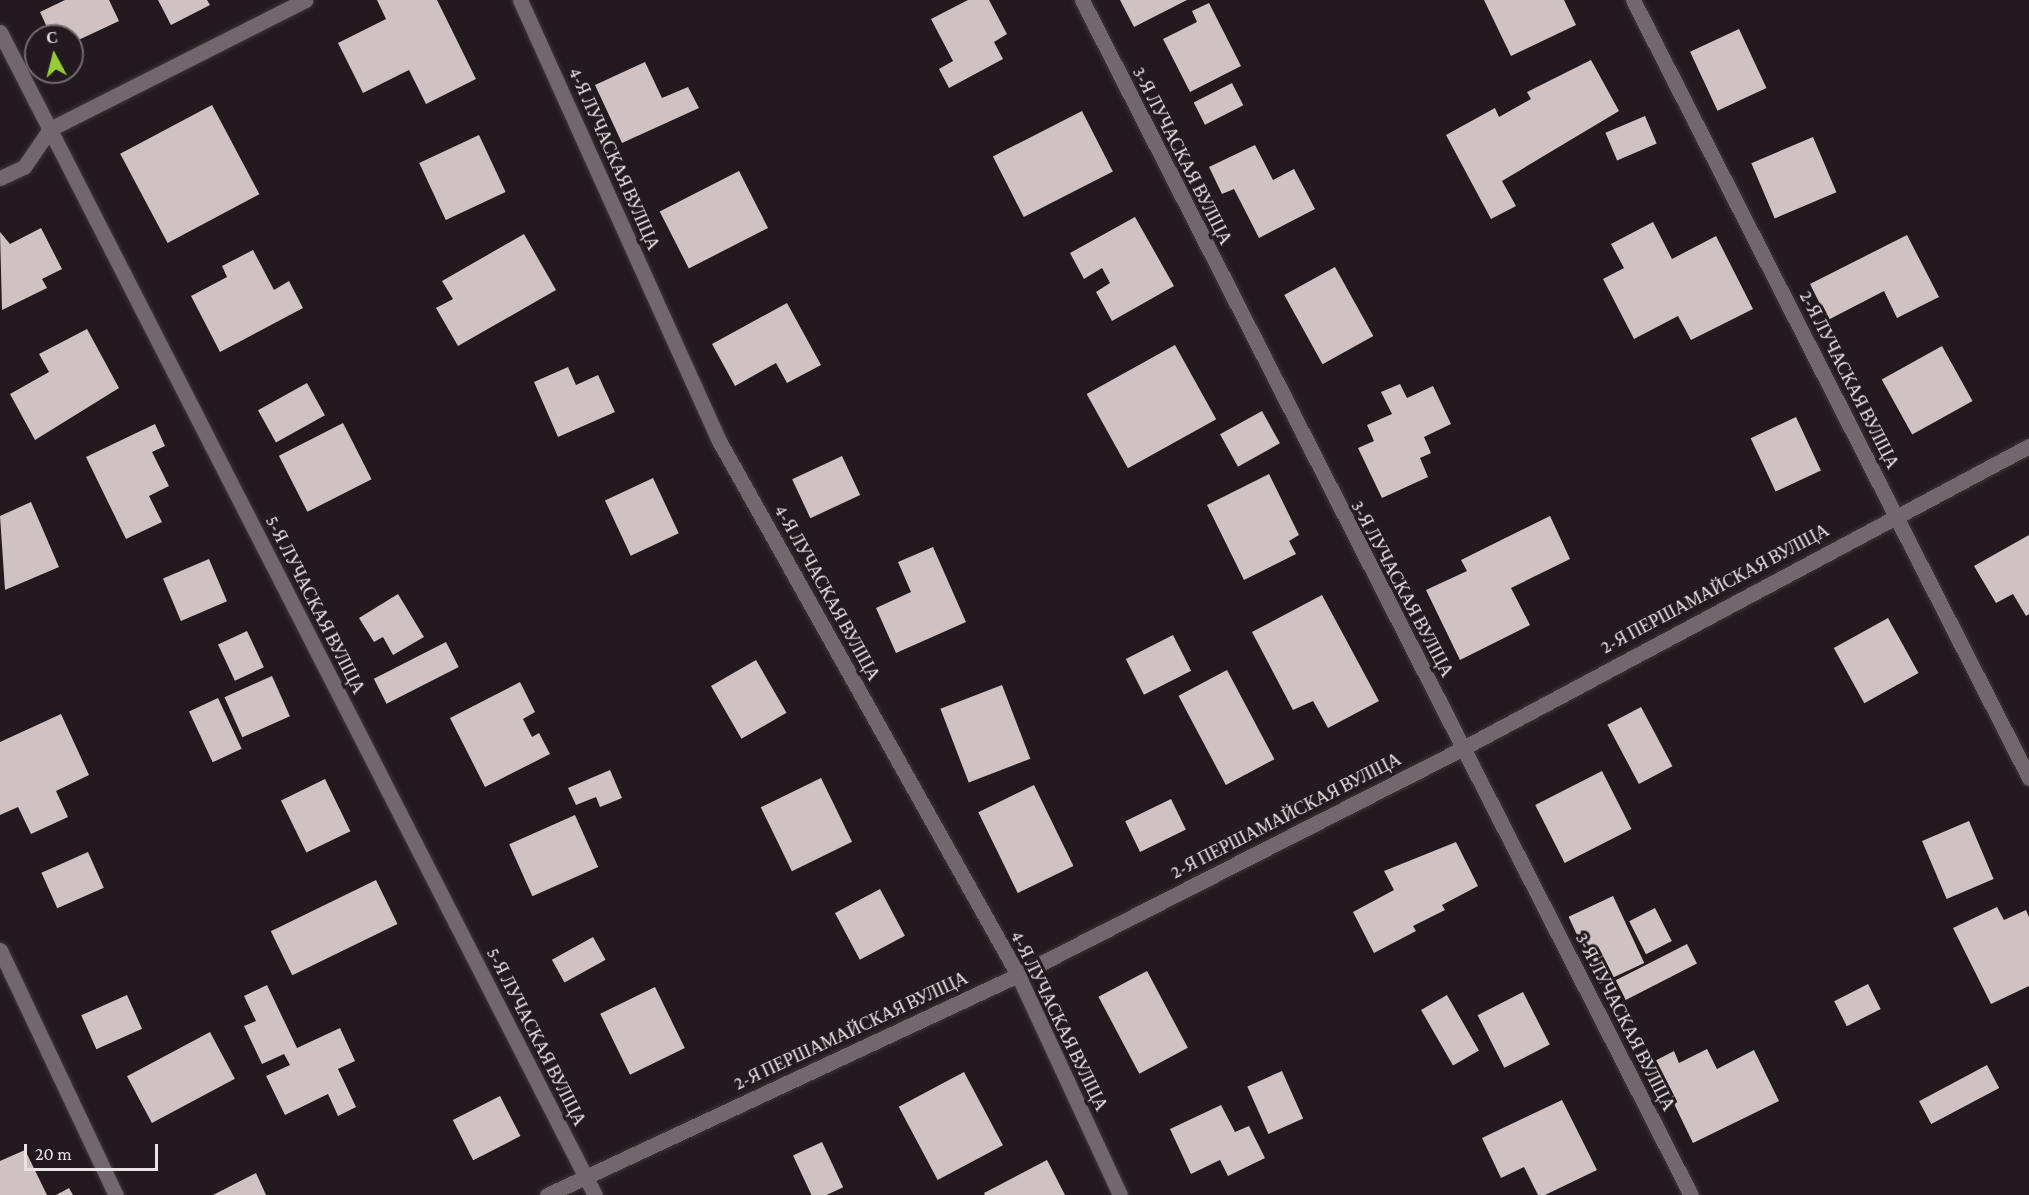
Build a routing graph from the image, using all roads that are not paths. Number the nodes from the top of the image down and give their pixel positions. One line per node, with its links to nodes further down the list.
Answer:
1 (305, 0): 6 (street)
2 (520, 0): 13 (street, 4-Я ЛУЧАСКАЯ ВУЛІЦА)
3 (1082, 0): 10 (street, 3-Я ЛУЧАСКАЯ ВУЛІЦА)
4 (1633, 0): 9 (street, 2-Я ЛУЧАСКАЯ ВУЛІЦА)
5 (0, 32): 6 (street, 5-Я ЛУЧАСКАЯ ВУЛІЦА)
6 (50, 129): 7 (street); 14 (street, 5-Я ЛУЧАСКАЯ ВУЛІЦА)
7 (0, 178)
8 (2029, 446): 9 (street, 2-Я ПЕРШАМАЙСКАЯ ВУЛІЦА)
9 (1895, 513): 10 (street, 2-Я ПЕРШАМАЙСКАЯ ВУЛІЦА); 11 (street, 2-Я ЛУЧАСКАЯ ВУЛІЦА)
10 (1463, 748): 13 (street, 2-Я ПЕРШАМАЙСКАЯ ВУЛІЦА); 19 (street, 3-Я ЛУЧАСКАЯ ВУЛІЦА)
11 (2029, 778)
12 (0, 950): 15 (street)
13 (1018, 975): 14 (street, 2-Я ПЕРШАМАЙСКАЯ ВУЛІЦА); 18 (street, 4-Я ЛУЧАСКАЯ ВУЛІЦА)
14 (586, 1177): 16 (street, 2-Я ПЕРШАМАЙСКАЯ ВУЛІЦА); 17 (street, 5-Я ЛУЧАСКАЯ ВУЛІЦА)
15 (116, 1195)
16 (547, 1195)
17 (595, 1195)
18 (1120, 1195)
19 (1691, 1195)

